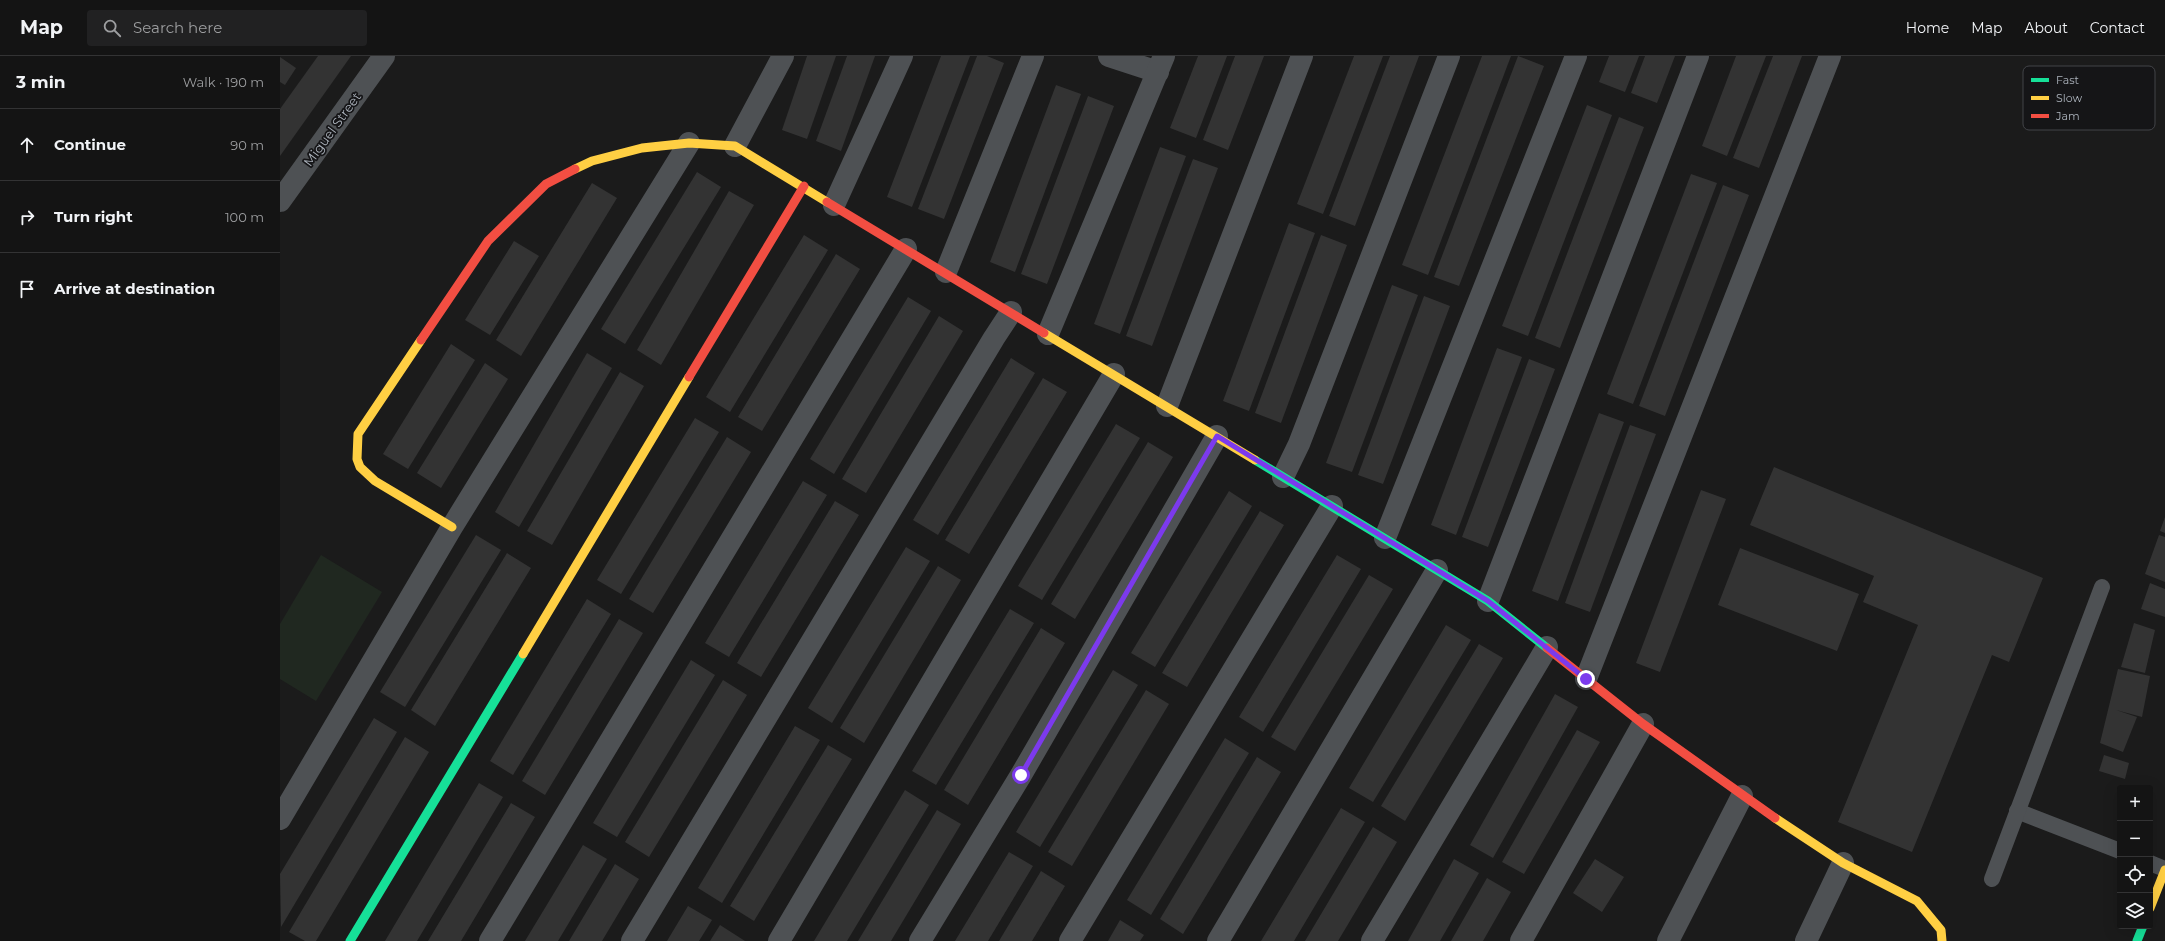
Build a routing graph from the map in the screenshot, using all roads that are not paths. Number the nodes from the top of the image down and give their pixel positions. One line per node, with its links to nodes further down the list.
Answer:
1 (384, 56): 15 (street, Miguel Street)
2 (783, 56): 13 (street)
3 (902, 56): 16 (street)
4 (1033, 56): 18 (street)
5 (1110, 56): 11 (street)
6 (1302, 56): 22 (street)
7 (1449, 56): 24 (street)
8 (1576, 56): 27 (street)
9 (1698, 56): 30 (street)
10 (1830, 56): 32 (street)
11 (1161, 64): 20 (street)
12 (689, 143): 13 (street); 26 (street); 26 (street)
13 (735, 146): 14 (street)
14 (804, 186): 16 (street); 44 (street)
15 (280, 201)
16 (834, 205): 17 (street)
17 (906, 249): 18 (street); 45 (street)
18 (946, 272): 19 (street)
19 (1011, 312): 20 (street); 46 (street)
20 (1048, 334): 21 (street)
21 (1114, 374): 22 (street); 47 (street)
22 (1166, 406): 23 (street)
23 (1217, 436): 24 (street); 48 (street)
24 (1283, 476): 25 (street)
25 (1332, 506): 27 (street); 49 (street)
26 (452, 527): 36 (street)
27 (1385, 538): 28 (street)
28 (1437, 570): 30 (street); 50 (street)
29 (2102, 587): 35 (lane)
30 (1488, 601): 31 (street)
31 (1547, 647): 32 (street); 51 (street)
32 (1586, 679): 33 (street)
33 (1642, 724): 34 (street); 52 (street)
34 (1742, 796): 38 (street); 53 (street)
35 (2017, 811): 37 (lane); 41 (lane)
36 (280, 819)
37 (2117, 850)
38 (1843, 863): 54 (street); 55 (street)
39 (2153, 864): 40 (lane)
40 (2165, 870): 42 (street)
41 (1992, 879)
42 (2153, 900)
43 (2142, 929): 56 (street)
44 (350, 941)
45 (490, 941)
46 (632, 941)
47 (779, 941)
48 (920, 941)
49 (1070, 941)
50 (1218, 941)
51 (1372, 941)
52 (1521, 941)
53 (1668, 941)
54 (1806, 941)
55 (1942, 941)
56 (2137, 941)

